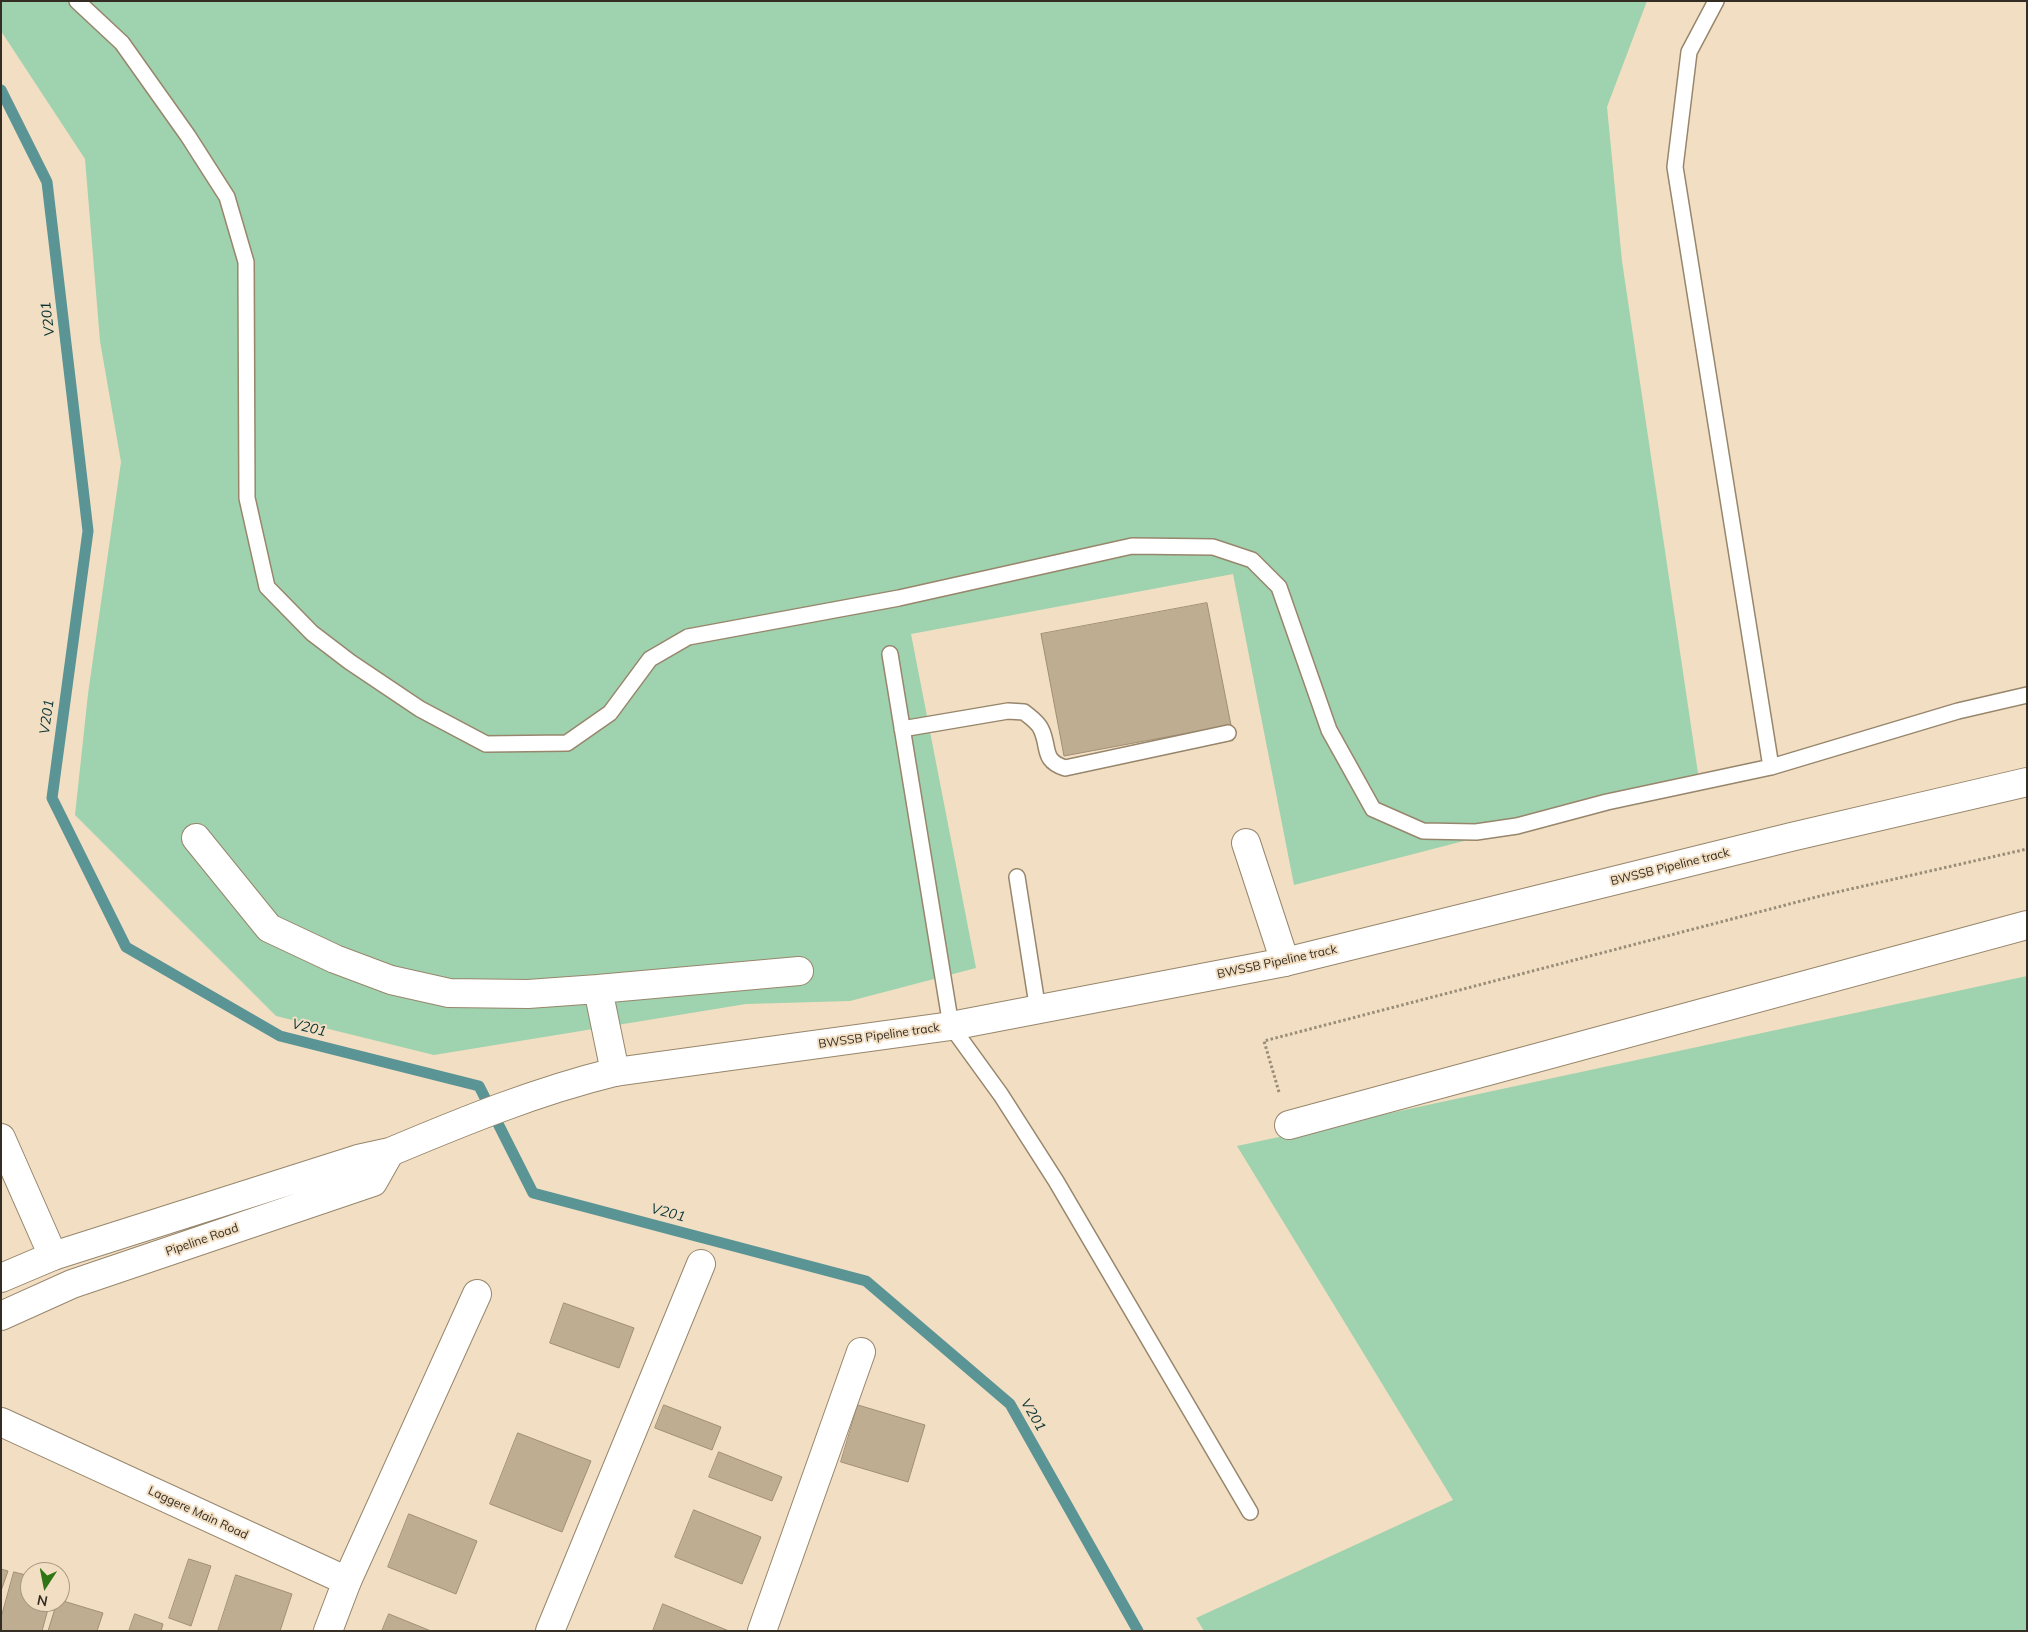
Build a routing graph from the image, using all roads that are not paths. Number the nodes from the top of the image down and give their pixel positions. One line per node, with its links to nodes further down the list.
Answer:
1 (77, 1): 7 (lane)
2 (1716, 1): 7 (lane)
3 (890, 654): 5 (lane)
4 (2027, 694): 7 (lane)
5 (902, 729): 6 (lane); 17 (lane)
6 (1228, 733)
7 (1772, 767)
8 (2027, 782): 13 (street, BWSSB Pipeline track)
9 (196, 838): 15 (street)
10 (1246, 843): 13 (street)
11 (1017, 877): 16 (lane)
12 (2027, 925): 19 (street)
13 (1285, 962): 16 (street, BWSSB Pipeline track)
14 (799, 971): 15 (street)
15 (598, 989): 18 (street)
16 (1038, 1011): 17 (street, BWSSB Pipeline track)
17 (950, 1026): 18 (street, BWSSB Pipeline track); 29 (lane)
18 (615, 1072): 21 (street, BWSSB Pipeline track)
19 (1289, 1125)
20 (1, 1138): 22 (street)
21 (390, 1152): 22 (street); 26 (street, Pipeline Road)
22 (53, 1256): 24 (street)
23 (701, 1264): 32 (street)
24 (1, 1278)
25 (477, 1294): 30 (street)
26 (1, 1316)
27 (861, 1352): 33 (street)
28 (1, 1422): 30 (street, Laggere Main Road)
29 (1250, 1512)
30 (347, 1581): 31 (street)
31 (328, 1631)
32 (550, 1631)
33 (762, 1631)

